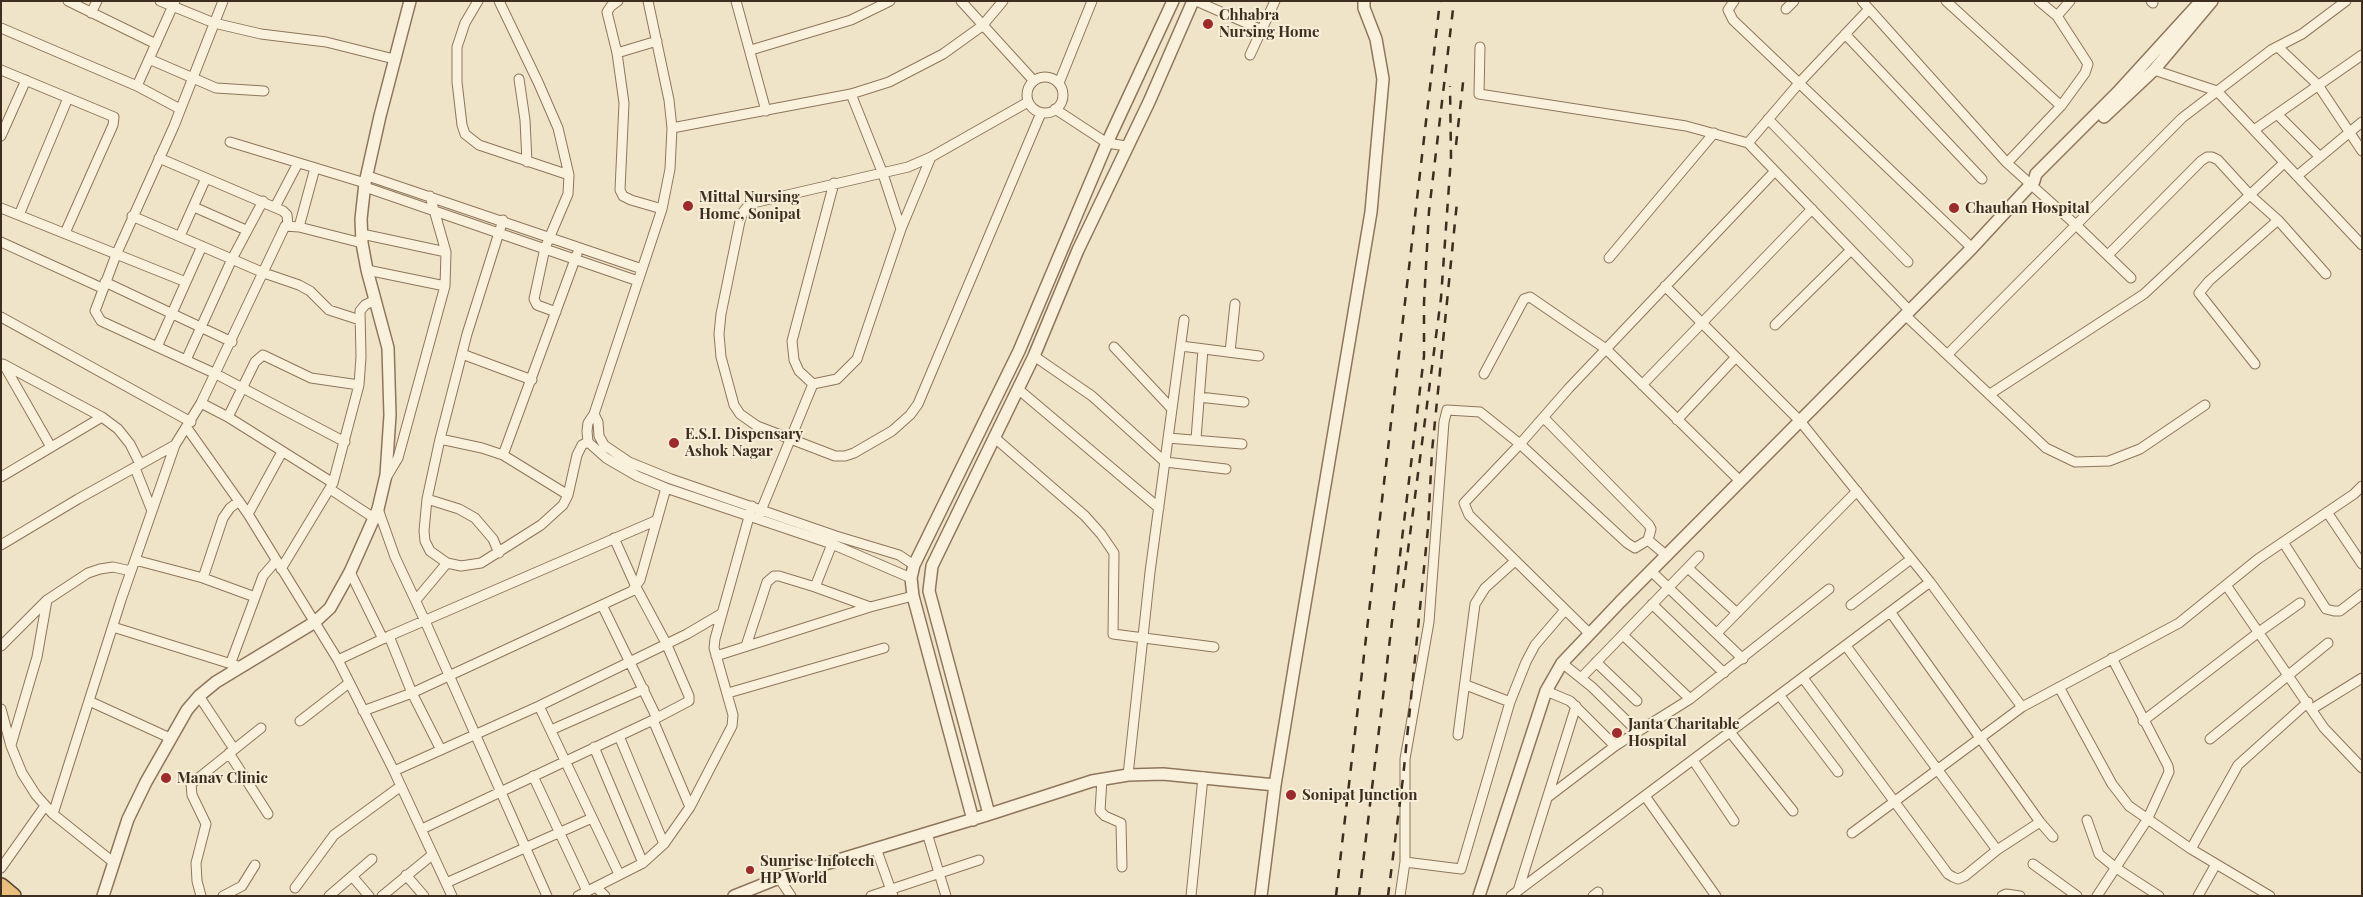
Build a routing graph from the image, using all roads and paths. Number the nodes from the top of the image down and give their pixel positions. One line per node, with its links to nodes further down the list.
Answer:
1 (68, 1): 31 (street)
2 (97, 1): 31 (street)
3 (160, 1): 28 (street)
4 (223, 1): 33 (street)
5 (410, 1): 47 (street)
6 (478, 1): 84 (street)
7 (499, 1): 91 (street)
8 (618, 1): 43 (street)
9 (648, 1): 38 (street)
10 (736, 1): 42 (street)
11 (890, 1): 42 (street)
12 (961, 1): 34 (street)
13 (1003, 1): 34 (street)
14 (1092, 1): 54 (street)
15 (1173, 1): 77 (street)
16 (1194, 1): 36 (street); 79 (street)
17 (1275, 1): 36 (street)
18 (1364, 1): 346 (street)
19 (1734, 1): 55 (street)
20 (1794, 1): 29 (street)
21 (1862, 1): 30 (street)
22 (1946, 1): 63 (street)
23 (2039, 1): 32 (street)
24 (2070, 1): 32 (street)
25 (2201, 1): 96 (street)
26 (2212, 1): 49 (street)
27 (2346, 1): 41 (street)
28 (174, 4): 33 (street); 39 (street)
29 (1786, 9)
30 (1869, 9): 37 (street); 87 (street)
31 (92, 13): 39 (street)
32 (2057, 16): 63 (street)
33 (214, 23): 47 (street); 50 (street)
34 (982, 26): 53 (street); 60 (street)
35 (1, 28): 57 (street)
36 (1262, 30): 44 (street)
37 (1845, 34): 55 (street); 94 (street)
38 (657, 41): 43 (street); 71 (street)
39 (156, 44): 46 (street)
40 (1480, 47): 74 (street)
41 (2278, 47): 56 (street); 59 (street)
42 (751, 50): 66 (street)
43 (617, 53): 104 (street)
44 (1250, 55)
45 (2362, 55): 56 (street)
46 (149, 59): 50 (street); 57 (street)
47 (394, 59): 95 (street)
48 (1, 70): 52 (street)
49 (2154, 70): 59 (street); 96 (street)
50 (192, 79): 58 (street); 64 (street)
51 (519, 79): 84 (street)
52 (26, 80): 61 (street); 75 (street)
53 (1034, 80): 54 (street); 62 (street)
54 (1059, 82): 65 (street)
55 (1800, 82): 69 (street); 126 (street)
56 (2318, 85): 68 (street); 73 (street)
57 (137, 86): 64 (street)
58 (264, 91)
59 (2217, 91): 72 (street); 112 (street)
60 (851, 94): 66 (street); 90 (street)
61 (68, 98): 107 (street); 117 (street)
62 (1028, 102): 67 (street); 81 (street)
63 (2061, 106): 87 (street)
64 (180, 109): 83 (street)
65 (1055, 109): 67 (street); 77 (street)
66 (766, 111): 71 (street)
67 (1041, 113): 195 (street)
68 (2277, 114): 72 (street); 82 (street)
69 (1768, 119): 78 (street); 134 (street)
70 (2362, 122): 73 (street)
71 (672, 128): 104 (street)
72 (2254, 130): 85 (street)
73 (2349, 132): 80 (street); 82 (street)
74 (1714, 133): 78 (street); 132 (street)
75 (1, 136)
76 (230, 142): 86 (street)
77 (1107, 143): 79 (street); 241 (street)
78 (1748, 143): 89 (street)
79 (1126, 146): 165 (street)
80 (2362, 151)
81 (931, 157): 90 (street); 114 (street)
82 (2320, 157): 92 (street)
83 (159, 158): 93 (street); 108 (street)
84 (527, 162): 91 (street)
85 (2284, 162): 92 (street); 98 (street)
86 (298, 163): 88 (street); 102 (street)
87 (2007, 163): 96 (street)
88 (315, 168): 95 (street); 113 (street)
89 (1775, 171): 105 (street); 144 (street)
90 (883, 174): 97 (street); 114 (street)
91 (570, 175): 119 (street)
92 (2297, 176): 122 (street)
93 (206, 178): 100 (street); 101 (street)
94 (1982, 180)
95 (366, 182): 99 (street); 106 (street); 120 (street)
96 (2033, 182): 112 (street); 126 (street)
97 (834, 184): 174 (street); 195 (street)
98 (2250, 195): 110 (street); 130 (street); 179 (street)
99 (430, 196): 106 (street); 109 (street)
100 (263, 201): 102 (street); 115 (street)
101 (194, 206): 115 (street); 118 (street)
102 (275, 207): 111 (street)
103 (1, 208): 107 (street)
104 (662, 209): 135 (street)
105 (1812, 209): 127 (street); 153 (street)
106 (434, 211): 116 (street); 128 (street)
107 (19, 215): 117 (street)
108 (132, 216): 118 (street); 129 (street)
109 (503, 220): 116 (street); 119 (street)
110 (2278, 220): 138 (street); 170 (street)
111 (288, 225): 113 (street); 137 (street)
112 (2076, 225): 130 (street); 164 (street)
113 (299, 227): 120 (street)
114 (901, 229): 174 (street)
115 (246, 230): 133 (street)
116 (499, 232): 125 (street); 163 (street)
117 (65, 234): 129 (street)
118 (180, 236): 123 (street)
119 (550, 237): 124 (street); 125 (street)
120 (362, 239): 128 (street); 136 (street)
121 (1, 242): 142 (street)
122 (2362, 245)
123 (202, 246): 133 (street); 141 (street)
124 (579, 247): 131 (street); 135 (street)
125 (545, 248): 131 (street); 147 (street)
126 (1972, 248): 149 (street)
127 (1851, 250): 149 (street); 154 (street)
128 (446, 252): 143 (street)
129 (116, 255): 141 (street); 142 (street)
130 (2108, 255): 139 (street)
131 (575, 258): 140 (street); 147 (street)
132 (1609, 258)
133 (232, 259): 137 (street); 155 (street)
134 (1908, 262)
135 (642, 269): 140 (street)
136 (366, 270): 143 (street); 145 (street)
137 (264, 273): 151 (street); 156 (street)
138 (2326, 274)
139 (2130, 278)
140 (638, 281): 185 (street)
141 (186, 282): 148 (street)
142 (103, 285): 148 (street); 158 (street)
143 (445, 286): 209 (street)
144 (1665, 286): 153 (street); 161 (street)
145 (376, 300): 151 (street); 209 (street)
146 (1235, 304): 162 (street)
147 (556, 312): 173 (street)
148 (173, 313): 155 (street); 158 (street)
149 (1907, 313): 164 (street); 190 (street)
150 (1, 317): 191 (street)
151 (360, 320): 175 (street)
152 (1184, 320): 157 (street)
153 (1702, 322): 167 (street); 176 (street)
154 (1775, 325)
155 (202, 326): 156 (street); 168 (street)
156 (232, 342): 171 (street)
157 (1181, 346): 160 (street); 184 (street)
158 (157, 347): 168 (street)
159 (1114, 347): 184 (street)
160 (1203, 349): 162 (street); 180 (street)
161 (1606, 349): 172 (street); 176 (street); 188 (street)
162 (1230, 352): 166 (street)
163 (462, 354): 173 (street); 194 (street)
164 (1948, 354): 179 (street)
165 (1034, 356): 178 (street); 205 (street)
166 (1259, 356)
167 (1736, 357): 189 (street); 190 (street)
168 (186, 360): 171 (street)
169 (2, 362): 186 (street); 202 (street)
170 (2255, 364)
171 (216, 374): 177 (street); 182 (street)
172 (1484, 374)
173 (532, 380): 204 (street)
174 (813, 384): 195 (street)
175 (359, 385): 177 (street); 197 (street)
176 (1642, 385): 189 (street)
177 (243, 388): 187 (street); 197 (street)
178 (1018, 389): 192 (street); 219 (street)
179 (1990, 394): 183 (street)
180 (1199, 397): 181 (street); 196 (street)
181 (1244, 402)
182 (201, 403): 187 (street); 191 (street)
183 (2205, 405)
184 (1172, 409): 193 (street)
185 (594, 414): 198 (street); 218 (street)
186 (102, 417): 202 (street); 206 (street)
187 (228, 417): 203 (street)
188 (1544, 418): 200 (street); 228 (street)
189 (1677, 420): 210 (street)
190 (1800, 421): 210 (street); 214 (street)
191 (189, 425): 201 (street); 217 (street)
192 (995, 438): 277 (street); 357 (street)
193 (1168, 438): 196 (street); 205 (street)
194 (440, 439): 204 (street); 216 (street)
195 (791, 439): 220 (street)
196 (1196, 439): 199 (street)
197 (345, 442): 211 (street)
198 (588, 442): 213 (street); 215 (street)
199 (1242, 444)
200 (1520, 444): 228 (street); 238 (street); 379 (street)
201 (175, 445): 206 (street); 221 (street)
202 (51, 447): 208 (street)
203 (282, 452): 211 (street); 223 (street)
204 (502, 456): 215 (street)
205 (1165, 462): 207 (street); 219 (street)
206 (138, 466): 221 (street); 231 (street)
207 (1226, 469)
208 (2, 476)
209 (385, 479): 224 (street)
210 (1740, 481): 233 (street)
211 (331, 486): 224 (street); 243 (street)
212 (2362, 486): 222 (street)
213 (666, 488): 225 (street); 226 (street)
214 (1857, 490): 235 (street); 266 (street)
215 (568, 495): 232 (street)
216 (427, 499): 232 (street); 239 (street)
217 (240, 501): 223 (street); 247 (street)
218 (752, 506): 220 (street); 225 (street)
219 (1159, 508): 277 (street)
220 (762, 509): 225 (street); 241 (street)
221 (152, 511): 236 (street)
222 (2327, 512): 229 (street); 240 (street)
223 (248, 514): 237 (street)
224 (376, 514): 246 (street); 259 (street)
225 (754, 517): 230 (street); 268 (street)
226 (656, 521): 227 (street); 251 (street)
227 (614, 538): 251 (street); 269 (street)
228 (1648, 540): 233 (street)
229 (2283, 542): 250 (street); 255 (street)
230 (832, 544): 248 (street); 252 (street)
231 (1, 545)
232 (499, 553): 239 (street)
233 (1666, 556): 245 (street)
234 (1700, 556): 242 (street)
235 (1911, 559): 249 (street); 263 (street)
236 (135, 560): 244 (street); 247 (street)
237 (276, 561): 243 (street); 257 (street)
238 (1515, 561): 265 (street); 300 (street)
239 (447, 563): 259 (street)
240 (2362, 564)
241 (914, 565): 248 (street)
242 (1688, 568): 253 (street); 266 (street)
243 (281, 569): 270 (street)
244 (131, 571): 258 (street); 271 (street)
245 (1652, 571): 253 (street); 274 (street)
246 (350, 572): 270 (street); 276 (street)
247 (203, 578): 257 (street)
248 (911, 578): 256 (street)
249 (1930, 582): 267 (street); 315 (street)
250 (2226, 585): 273 (street); 286 (street)
251 (636, 587): 262 (street); 279 (street)
252 (815, 587): 264 (street); 281 (street)
253 (1669, 587): 261 (street); 272 (street)
254 (1828, 589): 287 (street)
255 (2362, 594)
256 (913, 596): 264 (street); 359 (street)
257 (255, 597): 292 (street)
258 (47, 600): 280 (street); 331 (street)
259 (416, 600): 269 (street)
260 (2300, 602): 273 (street)
261 (1652, 604): 275 (street); 293 (street)
262 (602, 605): 289 (street); 295 (street)
263 (1851, 605)
264 (870, 607): 281 (street)
265 (1565, 610): 274 (street); 311 (street)
266 (1737, 613): 272 (street)
267 (1891, 613): 282 (street); 328 (street)
268 (721, 614): 279 (street); 285 (street)
269 (425, 621): 276 (street); 295 (street)
270 (315, 622): 288 (street); 292 (street)
271 (113, 627): 292 (street); 310 (street)
272 (1718, 632): 287 (street)
273 (2259, 632): 294 (street); 320 (street)
274 (1589, 633): 291 (street)
275 (1623, 635): 290 (street); 308 (street)
276 (386, 638): 288 (street); 304 (street)
277 (1144, 638): 283 (street); 342 (street)
278 (2328, 643): 294 (street)
279 (666, 644): 289 (street); 318 (street)
280 (1, 646)
281 (746, 646): 285 (street)
282 (1846, 646): 297 (street); 339 (street)
283 (1214, 647)
284 (884, 648): 305 (street)
285 (716, 656): 305 (street)
286 (2112, 658): 301 (street); 320 (street)
287 (1743, 659): 293 (street)
288 (338, 660): 299 (street)
289 (630, 661): 302 (street); 312 (street)
290 (1596, 662): 296 (street); 309 (street)
291 (1562, 663): 296 (street); 303 (street)
292 (236, 664): 306 (street)
293 (1724, 673): 308 (street)
294 (2289, 675): 314 (street); 330 (street)
295 (450, 676): 304 (street); 325 (street)
296 (1581, 678): 323 (street)
297 (1803, 678): 307 (street); 351 (street)
298 (2362, 678): 314 (street)
299 (349, 683): 317 (street); 319 (street)
300 (1466, 685): 311 (street); 326 (street)
301 (2058, 687): 315 (street); 361 (street)
302 (644, 689): 318 (street); 322 (street)
303 (1546, 691): 313 (street); 416 (street)
304 (412, 693): 317 (street); 334 (street)
305 (728, 693): 353 (street)
306 (199, 696): 329 (street); 335 (street)
307 (1780, 696): 324 (street); 341 (street)
308 (1690, 699): 323 (street)
309 (1637, 700)
310 (89, 701): 329 (street); 355 (street)
311 (1510, 702): 379 (street)
312 (539, 706): 322 (street); 325 (street)
313 (1576, 706): 332 (street); 350 (street)
314 (2310, 706): 338 (street); 371 (street)
315 (2022, 708): 328 (street)
316 (1, 709): 331 (street)
317 (363, 711): 340 (street)
318 (655, 719): 327 (street); 353 (street)
319 (300, 721)
320 (2143, 721): 361 (street)
321 (262, 728): 335 (street)
322 (551, 730): 337 (street)
323 (1638, 732): 332 (street)
324 (1730, 732): 336 (street); 354 (street)
325 (476, 735): 334 (street); 348 (street)
326 (1458, 735)
327 (619, 736): 333 (street); 369 (street)
328 (1981, 737): 339 (street); 363 (street)
329 (170, 738): 377 (street)
330 (2210, 739)
331 (11, 746): 352 (street)
332 (1615, 746): 350 (street)
333 (594, 747): 337 (street); 378 (street)
334 (441, 750): 340 (street)
335 (231, 751): 356 (street); 399 (street)
336 (1693, 760): 349 (street); 362 (street)
337 (565, 762): 343 (street); 358 (street)
338 (2362, 768)
339 (1938, 770): 351 (street); 373 (street)
340 (394, 771): 347 (street)
341 (1838, 772)
342 (1128, 775): 344 (street); 345 (street)
343 (534, 776): 348 (street); 365 (street)
344 (1204, 777): 346 (street); 413 (street)
345 (1102, 779): 357 (street); 383 (street)
346 (1275, 785): 414 (street)
347 (401, 786): 364 (street); 393 (street)
348 (500, 792): 364 (street); 372 (street)
349 (1645, 796): 396 (street); 417 (street)
350 (1548, 797): 396 (street)
351 (1895, 801): 367 (street); 373 (street)
352 (45, 806): 355 (street); 384 (street)
353 (690, 807): 369 (street)
354 (1793, 810)
355 (53, 814): 377 (street)
356 (268, 814)
357 (989, 814): 359 (street)
358 (592, 818): 365 (street); 387 (street)
359 (973, 820): 366 (street)
360 (2087, 820): 385 (street)
361 (2147, 820): 371 (street); 385 (street)
362 (1734, 821)
363 (2040, 822): 368 (street); 373 (street)
364 (422, 829): 374 (street)
365 (560, 832): 372 (street); 394 (street)
366 (927, 833): 370 (street); 386 (street)
367 (1852, 834)
368 (2053, 837)
369 (664, 844): 378 (street)
370 (876, 848): 390 (street); 395 (street)
371 (2191, 848): 381 (street)
372 (526, 849): 391 (street); 406 (street)
373 (1997, 850)
374 (432, 856): 388 (street); 391 (street)
375 (372, 860): 389 (street)
376 (979, 860): 386 (street)
377 (113, 862): 398 (street)
378 (643, 862): 387 (street)
379 (1405, 862): 415 (street)
380 (2033, 864): 420 (street)
381 (2216, 864): 423 (street); 424 (street)
382 (255, 865): 400 (street)
383 (1122, 867)
384 (1, 868)
385 (2116, 868): 421 (street); 422 (street)
386 (940, 873): 395 (street); 412 (street)
387 (619, 874): 394 (street)
388 (406, 875): 403 (street); 404 (street)
389 (352, 876): 401 (street); 402 (street)
390 (779, 878): 409 (street); 410 (street)
391 (446, 882): 405 (street)
392 (1, 886): 397 (highway)
393 (296, 888)
394 (592, 889): 407 (street); 408 (street)
395 (892, 893): 411 (street)
396 (1515, 893)
397 (13, 896)
398 (103, 896)
399 (201, 896)
400 (223, 896)
401 (329, 896)
402 (370, 896)
403 (382, 896)
404 (424, 896)
405 (452, 896)
406 (547, 896)
407 (578, 896)
408 (605, 896)
409 (734, 896)
410 (791, 896)
411 (871, 896)
412 (946, 896)
413 (1191, 896)
414 (1261, 896)
415 (1400, 896)
416 (1478, 896)
417 (1716, 896)
418 (2002, 896): 419 (street)
419 (2020, 896)
420 (2077, 896)
421 (2097, 896)
422 (2160, 896)
423 (2198, 896)
424 (2270, 896)

